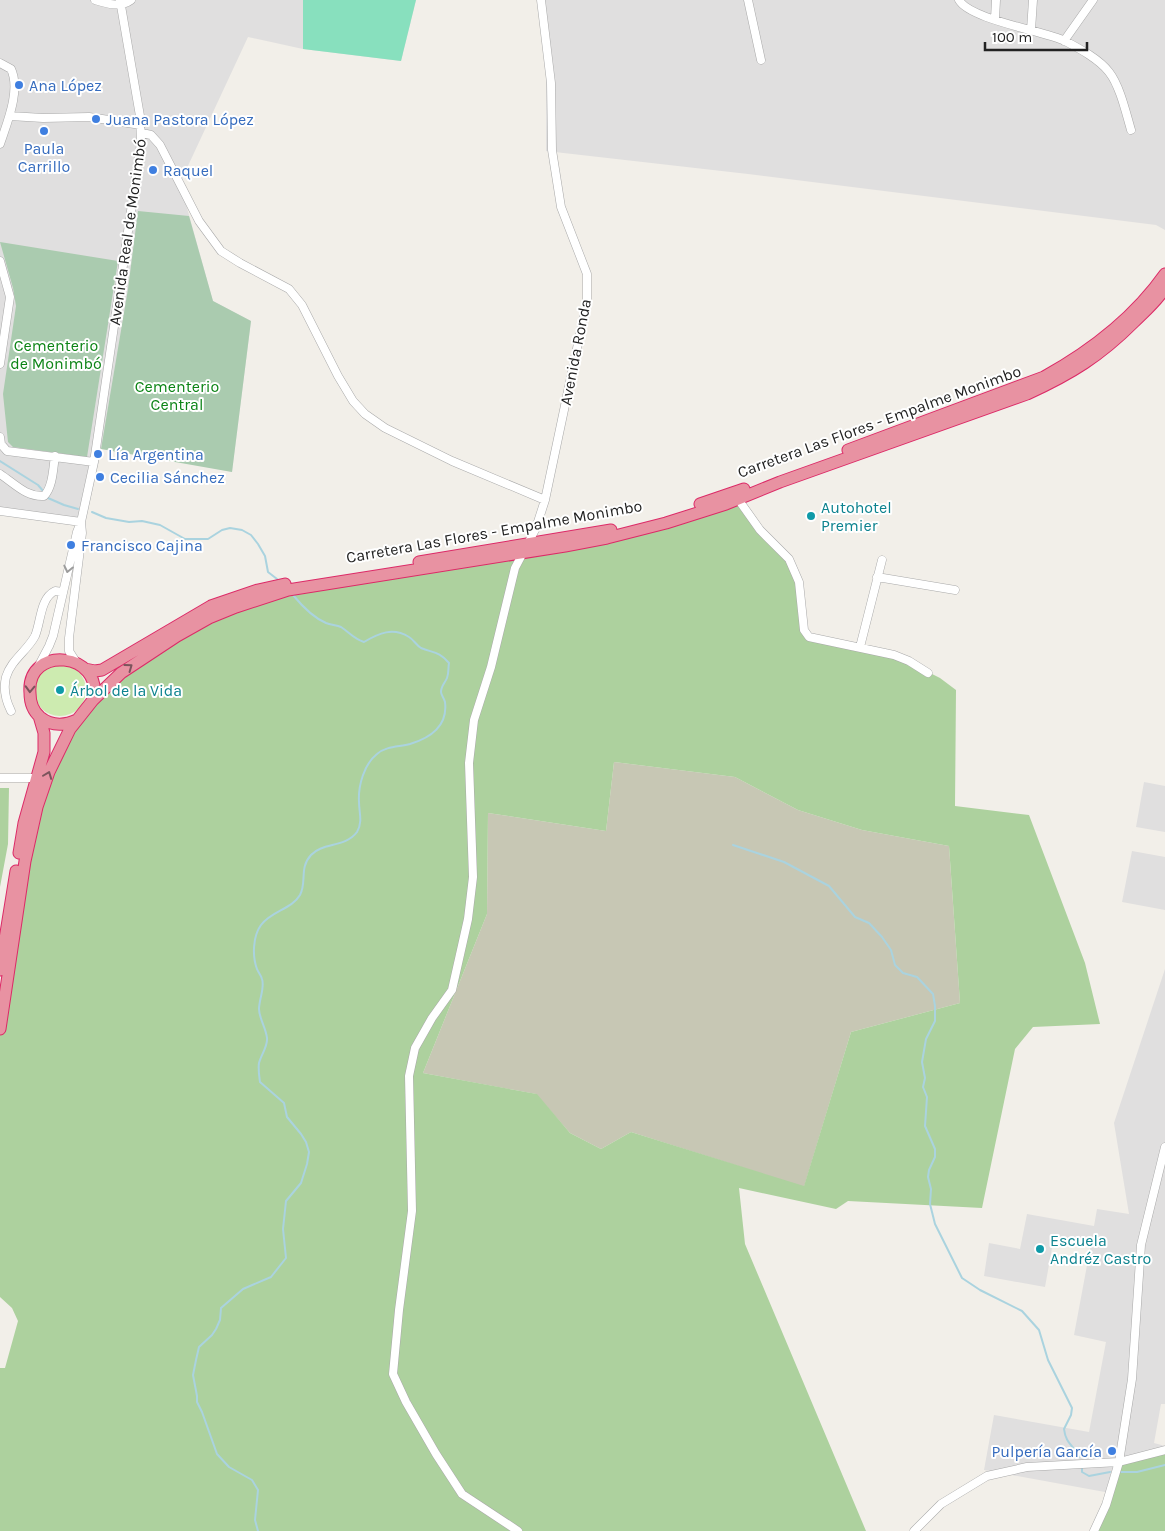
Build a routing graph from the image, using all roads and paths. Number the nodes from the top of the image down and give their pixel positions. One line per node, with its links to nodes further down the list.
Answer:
1 (95, 0): 9 (street)
2 (131, 0): 9 (street)
3 (541, 0): 28 (street, Avenida Ronda)
4 (748, 0): 13 (street)
5 (959, 0): 10 (street)
6 (996, 0): 10 (street)
7 (1033, 0): 11 (street)
8 (1093, 0): 12 (street)
9 (121, 2): 16 (street, Avenida Real de Monimbó)
10 (995, 19): 11 (street)
11 (1031, 30): 12 (street)
12 (1064, 41): 17 (street)
13 (760, 60)
14 (0, 63): 15 (street)
15 (10, 116): 16 (street); 18 (street)
16 (141, 129): 25 (street, Avenida Real de Monimbó); 28 (street)
17 (1131, 130)
18 (0, 144)
19 (0, 261): 22 (street)
20 (1165, 274): 31 (highway, Carretera Las Flores - Empalme Monimbo)
21 (1165, 288): 27 (highway, Carretera Las Flores - Empalme Monimbo)
22 (0, 364)
23 (0, 442): 24 (street)
24 (55, 456): 25 (street); 26 (street)
25 (94, 462): 30 (street, Avenida Real de Monimbó)
26 (0, 474)
27 (738, 499): 31 (highway, Carretera Las Flores - Empalme Monimbo); 36 (street)
28 (545, 500): 31 (street, Avenida Ronda)
29 (0, 511): 30 (street)
30 (81, 522): 35 (street, Avenida Real de Monimbó, one-way to 35); 37 (street, Avenida Real de Monimbó)
31 (525, 548): 37 (highway, Carretera Las Flores - Empalme Monimbo); 40 (highway, Carretera Las Flores - Empalme Monimbo, one-way to 31); 51 (street, Avenida Ronda)
32 (882, 560): 33 (street)
33 (877, 577): 34 (street); 36 (street)
34 (955, 590)
35 (63, 592): 38 (street, Avenida Real de Monimbó); 41 (street)
36 (860, 647): 39 (street)
37 (81, 666): 38 (highway); 40 (highway)
38 (38, 668): 42 (highway, one-way to 42)
39 (928, 673)
40 (93, 700): 43 (highway)
41 (11, 712)
42 (39, 716): 43 (highway); 45 (highway)
43 (77, 720): 47 (highway, one-way to 43)
44 (0, 778): 45 (street)
45 (36, 778): 46 (highway)
46 (0, 970)
47 (0, 1029)
48 (1165, 1147): 50 (street)
49 (1165, 1450): 50 (street)
50 (1119, 1462): 52 (street); 53 (street)
51 (518, 1531)
52 (914, 1531)
53 (1094, 1531)

